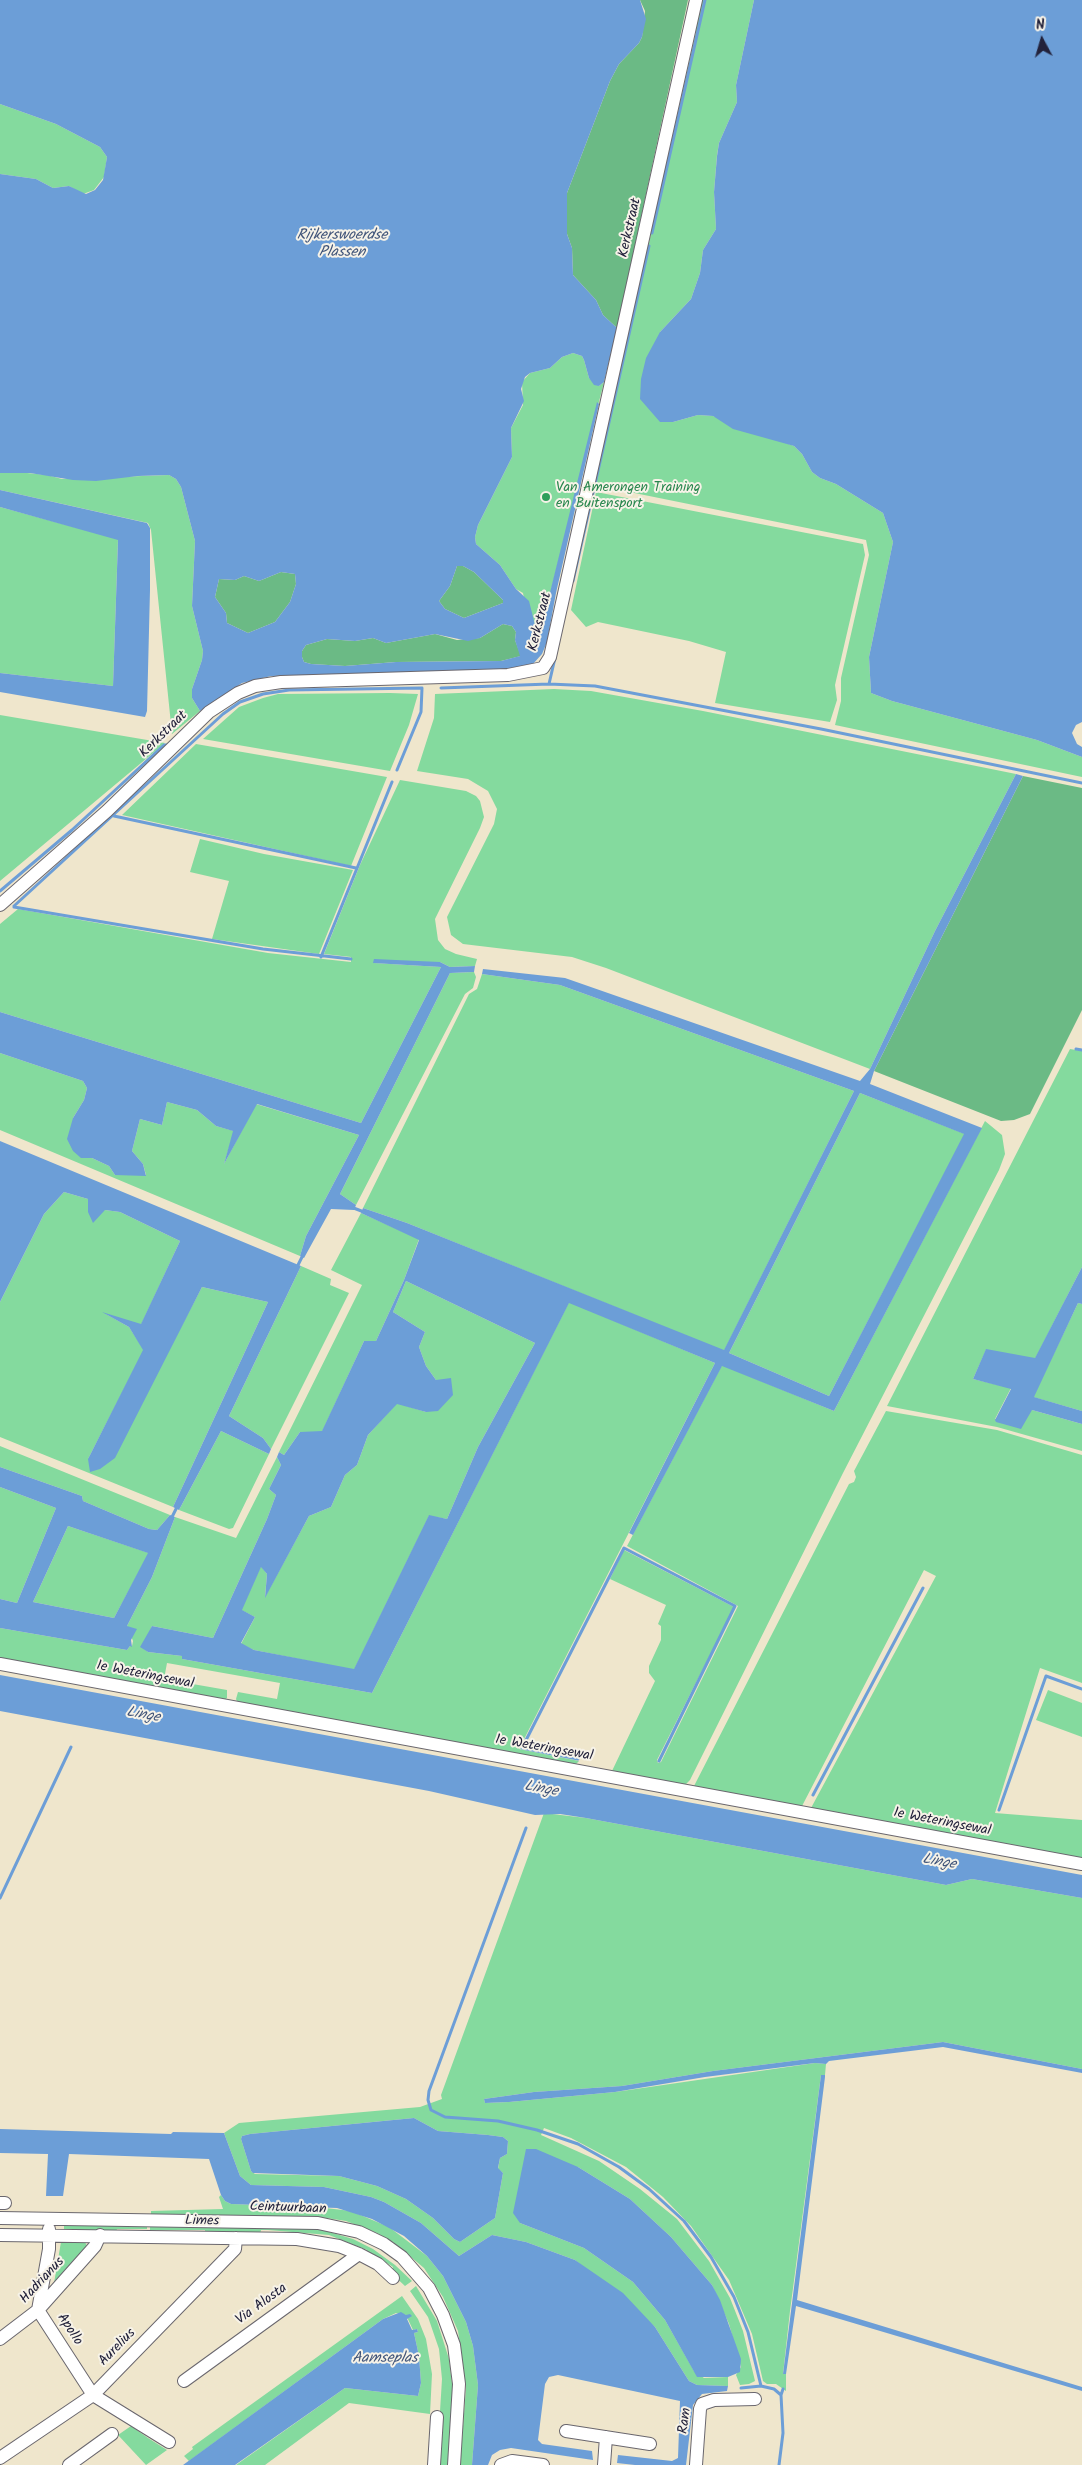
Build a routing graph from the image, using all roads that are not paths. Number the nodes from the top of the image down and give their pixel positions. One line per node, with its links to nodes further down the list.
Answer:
1 (696, 0): 2 (street, Kerkstraat)
2 (0, 905)
3 (0, 1664): 4 (street, 1e Weteringsewal)
4 (1082, 1864)
5 (0, 2218): 6 (street, Ceintuurbaan)
6 (49, 2218): 9 (street, Apollo); 28 (street, Ceintuurbaan)
7 (0, 2235): 9 (street, Limes)
8 (100, 2235): 9 (street, Limes); 10 (street, Limes); 13 (street, Hadrianus)
9 (49, 2237): 13 (street, Apollo)
10 (236, 2238): 11 (street, Limes); 16 (street, Aurelius)
11 (358, 2254): 12 (street, Limes); 15 (street, Via Alosta)
12 (393, 2278)
13 (38, 2310): 14 (street, Hadrianus); 16 (street, Apollo)
14 (0, 2339)
15 (184, 2381)
16 (93, 2395): 22 (street, Apollo); 24 (street, Aurelius)
17 (755, 2399): 31 (street, Ram)
18 (437, 2417): 27 (street)
19 (566, 2432): 21 (street)
20 (112, 2434): 26 (street)
21 (606, 2437): 23 (street); 30 (street)
22 (169, 2442)
23 (650, 2444)
24 (0, 2458)
25 (507, 2463): 29 (street)
26 (69, 2465)
27 (434, 2465)
28 (454, 2465)
29 (543, 2465)
30 (604, 2465)
31 (696, 2465)

